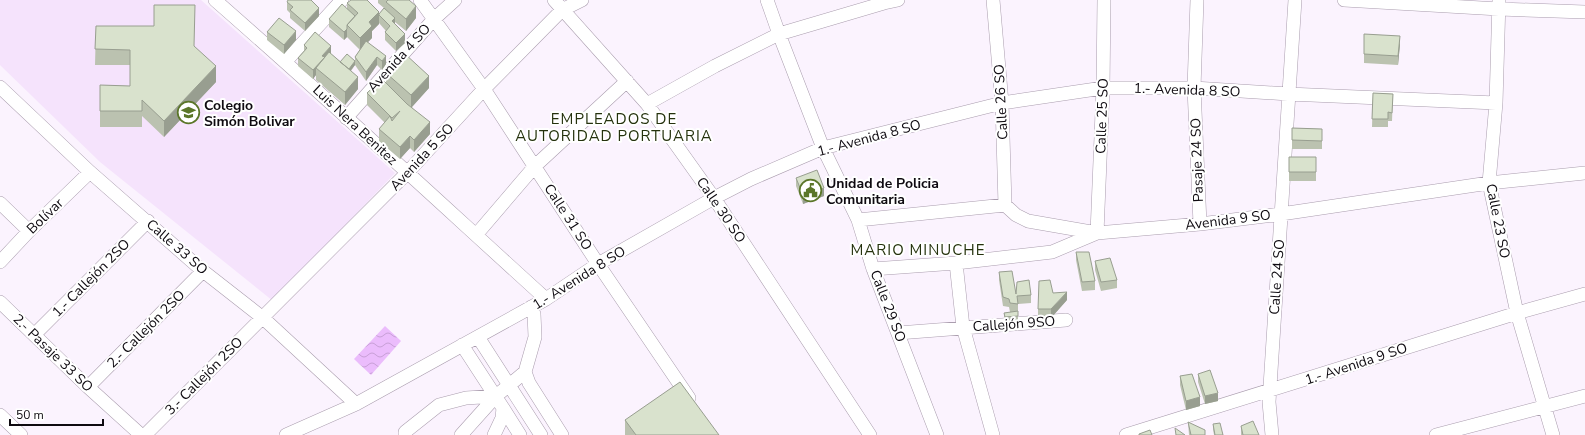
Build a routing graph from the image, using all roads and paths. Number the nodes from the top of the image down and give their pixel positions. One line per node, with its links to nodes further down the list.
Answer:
1 (216, 0): 18 (street, Luis Nera Benitez)
2 (342, 0): 18 (street)
3 (420, 0): 16 (street, Calle 31 SO)
4 (455, 0): 16 (street, Avenida 4 SO)
5 (582, 0): 13 (street, Avenida 5 SO)
6 (767, 0): 17 (street, Calle 29 SO)
7 (898, 0): 17 (street)
8 (993, 0): 25 (street, Calle 26 SO)
9 (1104, 0): 21 (street, Calle 25 SO)
10 (1197, 0): 22 (street, Pasaje 24 SO)
11 (1295, 0): 24 (street, Calle 24 SO)
12 (1344, 0): 14 (street)
13 (558, 5): 19 (street, Calle 30 SO); 23 (street, Avenida 5 SO)
14 (1499, 5): 15 (street); 26 (street, Calle 23 SO)
15 (1585, 12)
16 (434, 19): 23 (street, Calle 31 SO); 28 (street, Avenida 4 SO)
17 (779, 34): 27 (street); 29 (street, Calle 29 SO)
18 (286, 61): 28 (street, Luis Nera Benitez)
19 (627, 82): 27 (street, Calle 30 SO); 30 (street)
20 (0, 88): 31 (street, Calle 33 SO)
21 (1103, 88): 22 (street, 1.- Avenida 8 SO); 25 (street, 1.- Avenida 8 SO); 43 (street, Calle 25 SO)
22 (1194, 88): 24 (street, 1.- Avenida 8 SO); 41 (street, Pasaje 24 SO)
23 (484, 90): 30 (street, Calle 31 SO); 32 (street, Avenida 5 SO)
24 (1288, 94): 26 (street, 1.- Avenida 8 SO); 38 (street, Calle 24 SO)
25 (1002, 103): 29 (street, 1.- Avenida 8 SO); 37 (street, Calle 26 SO)
26 (1496, 103): 34 (street, Calle 23 SO)
27 (647, 104): 35 (street, Calle 30 SO)
28 (346, 118): 32 (street, Luis Nera Benitez)
29 (823, 148): 35 (street, 1.- Avenida 8 SO); 39 (street, Calle 29 SO)
30 (534, 166): 44 (street); 47 (street, Calle 31 SO)
31 (90, 172): 40 (street, Calle 33 SO); 42 (street, Bolívar)
32 (407, 173): 44 (street, Luis Nera Benitez); 55 (street, Avenida 5 SO)
33 (1585, 173): 34 (street, Avenida 9 SO)
34 (1489, 183): 38 (street, Avenida 9 SO); 54 (street, Calle 23 SO)
35 (714, 198): 47 (street, 1.- Avenida 8 SO); 83 (street, Calle 30 SO)
36 (0, 203): 42 (street)
37 (1005, 205): 39 (street); 43 (street)
38 (1281, 214): 41 (street, Avenida 9 SO); 65 (street, Calle 24 SO)
39 (858, 220): 48 (street, Calle 29 SO)
40 (148, 221): 49 (street, Calle 33 SO); 59 (street, 1.- Callejón 2SO)
41 (1200, 224): 43 (street, Avenida 9 SO)
42 (29, 231): 45 (street, Bolívar)
43 (1097, 232): 46 (street, Avenida 9 SO)
44 (476, 235): 51 (street, Luis Nera Benitez)
45 (0, 262)
46 (956, 263): 48 (street, Avenida 9 SO); 57 (street)
47 (598, 264): 51 (street, 1.- Avenida 8 SO); 71 (street, Calle 31 SO)
48 (873, 269): 58 (street, Calle 29 SO)
49 (203, 271): 55 (street, Calle 33 SO); 64 (street, 2.- Callejón 2SO)
50 (1585, 294): 54 (street, 1.- Avenida 9 SO)
51 (546, 299): 53 (street, 1.- Avenida 8 SO)
52 (0, 302): 59 (street, 2.- Pasaje 33 SO)
53 (531, 307): 60 (street, 1.- Avenida 8 SO); 62 (street)
54 (1517, 313): 65 (street, 1.- Avenida 9 SO); 69 (street, Calle 23 SO)
55 (263, 318): 68 (street, Calle 33 SO); 75 (street, 3.- Callejón 2SO)
56 (1066, 320): 57 (street, Callejón 9SO)
57 (963, 327): 58 (street, Callejón 9SO); 85 (street)
58 (898, 333): 84 (street, Calle 29 SO)
59 (34, 335): 64 (street, 2.- Pasaje 33 SO)
60 (478, 337): 61 (street, 1.- Avenida 8 SO); 63 (street)
61 (462, 345): 66 (street); 68 (street, 1.- Avenida 8 SO)
62 (525, 372): 63 (street); 82 (street)
63 (508, 385): 66 (street); 81 (street)
64 (88, 387): 74 (street, 2.- Pasaje 33 SO)
65 (1270, 391): 86 (street, 1.- Avenida 9 SO); 87 (street, Calle 24 SO)
66 (496, 396): 70 (street); 77 (street); 78 (street)
67 (1585, 396): 69 (street)
68 (356, 404): 76 (street, 1.- Avenida 8 SO)
69 (1545, 407): 88 (street); 89 (street, Calle 23 SO)
70 (503, 408): 79 (street); 80 (street)
71 (696, 409)
72 (0, 415): 73 (street)
73 (21, 435)
74 (141, 435)
75 (145, 435)
76 (286, 435)
77 (405, 435)
78 (461, 435)
79 (494, 435)
80 (520, 435)
81 (541, 435)
82 (562, 435)
83 (870, 435)
84 (937, 435)
85 (993, 435)
86 (1126, 435)
87 (1272, 435)
88 (1436, 435)
89 (1553, 435)

